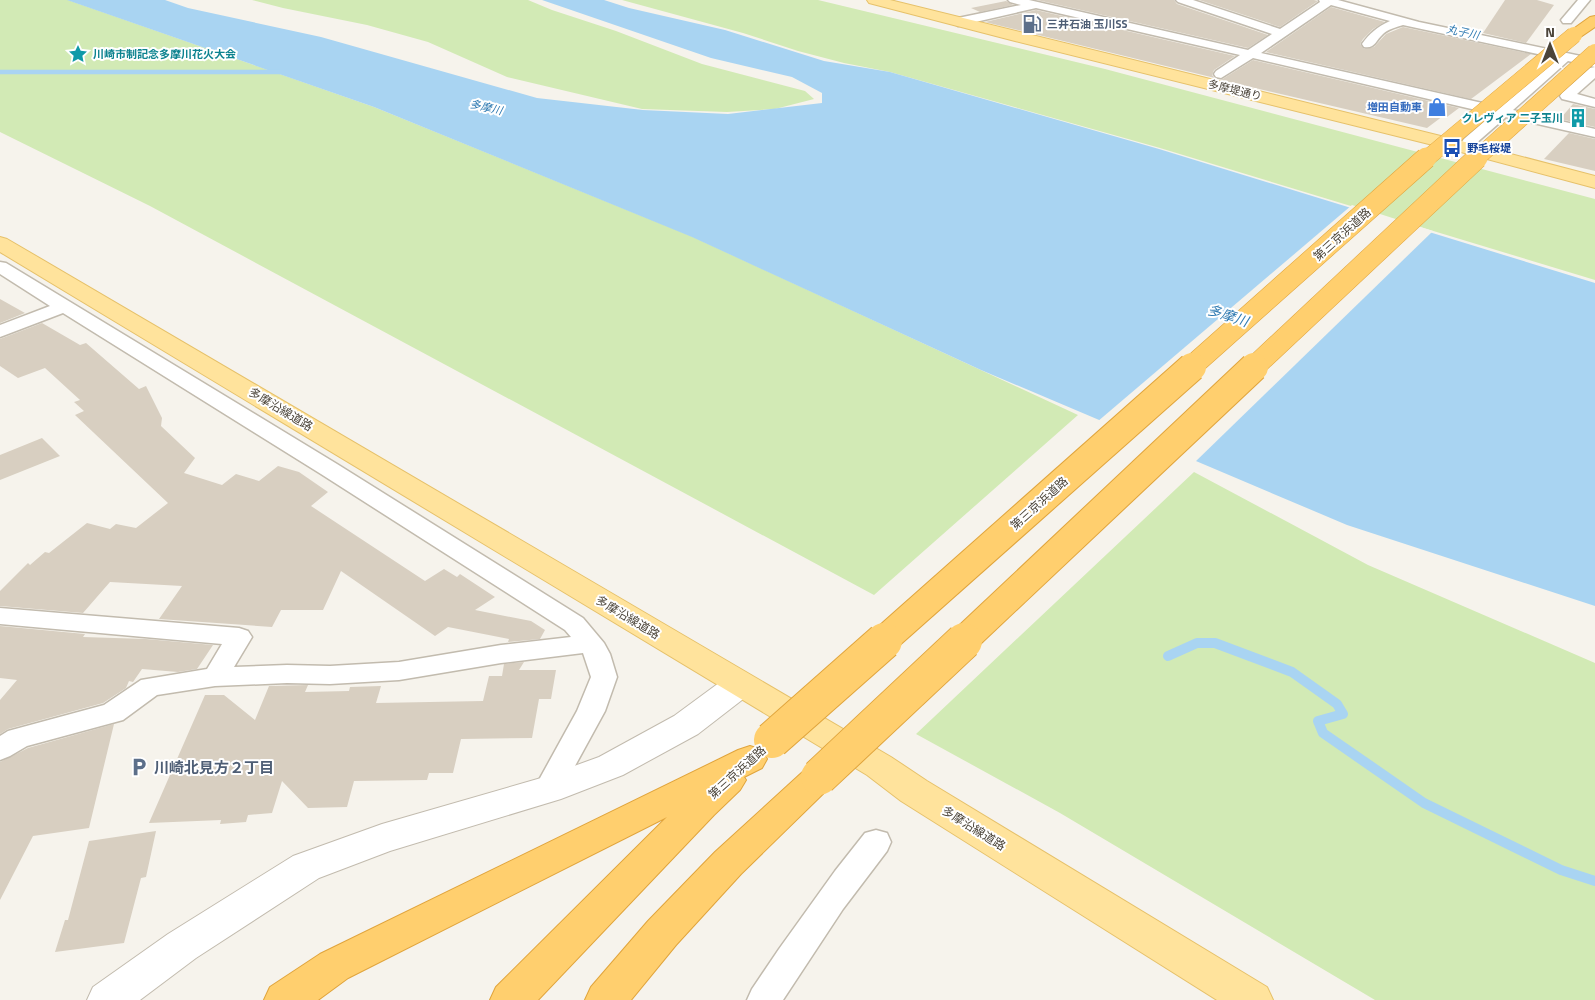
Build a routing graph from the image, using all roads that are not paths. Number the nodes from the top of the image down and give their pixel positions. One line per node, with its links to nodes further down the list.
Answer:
1 (874, 0): 10 (main road, 多摩堤通り)
2 (1014, 0): 7 (street)
3 (1059, 0): 7 (street)
4 (1182, 0): 12 (street)
5 (1327, 0): 9 (street); 12 (street)
6 (1584, 0): 11 (street)
7 (1035, 5): 10 (street); 15 (street)
8 (1595, 8): 11 (highway)
9 (1401, 20): 13 (street); 16 (street)
10 (958, 22): 24 (main road, 多摩堤通り)
11 (1580, 25): 34 (highway, 第三京浜道路, bridge)
12 (1280, 33): 15 (street)
13 (1368, 44)
14 (1595, 52): 40 (highway, bridge)
15 (1250, 54): 19 (street); 21 (street)
16 (1565, 57): 17 (street); 21 (street)
17 (1595, 63)
18 (1595, 71): 20 (street)
19 (1221, 74)
20 (1595, 103)
21 (1504, 112): 22 (street); 23 (street)
22 (1595, 133)
23 (1469, 142)
24 (1595, 182)
25 (0, 242): 32 (main road, 多摩沿線道路)
26 (0, 267): 27 (street)
27 (64, 307): 28 (street); 30 (street)
28 (0, 331)
29 (0, 616): 31 (street)
30 (591, 643): 31 (street); 35 (street)
31 (214, 677): 33 (street)
32 (739, 685): 35 (street); 42 (main road, 多摩沿線道路)
33 (0, 749)
34 (761, 750): 38 (highway); 39 (highway, 第三京浜道路)
35 (548, 789): 37 (street)
36 (876, 842): 41 (street)
37 (108, 1000)
38 (285, 1000)
39 (511, 1000)
40 (606, 1000)
41 (764, 1000)
42 (1252, 1000)

